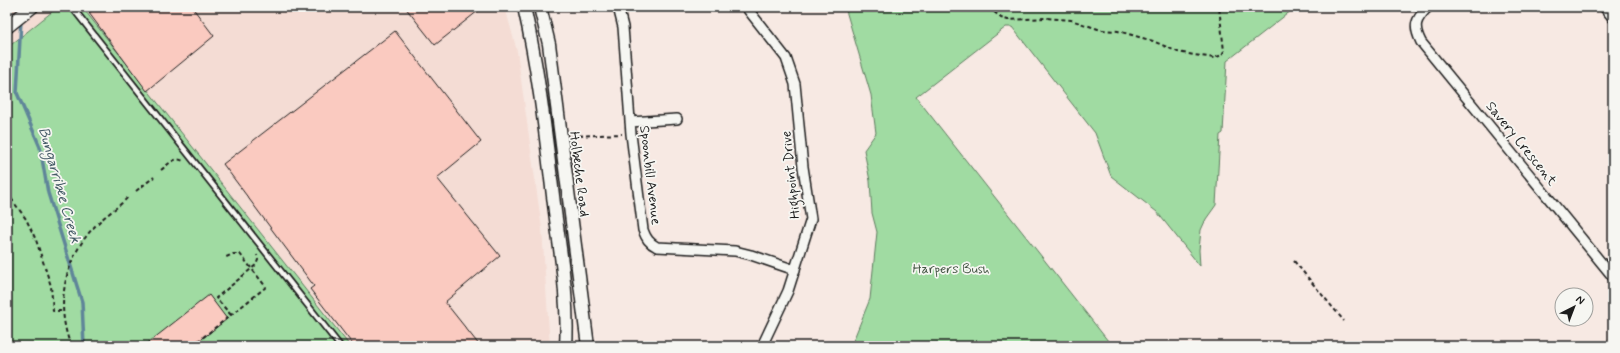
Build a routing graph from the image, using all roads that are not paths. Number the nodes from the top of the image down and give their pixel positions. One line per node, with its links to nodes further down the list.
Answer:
1 (32, 7): 10 (street)
2 (72, 7): 15 (lane)
3 (524, 7): 16 (street, Holbeche Road)
4 (540, 7): 17 (street, Holbeche Road)
5 (618, 7): 12 (street, Spoonbill Avenue)
6 (746, 7): 13 (street, Highpoint Drive)
7 (1428, 7): 14 (street, Savery Crescent)
8 (1604, 7): 9 (street)
9 (1613, 18)
10 (10, 25)
11 (677, 119): 12 (street)
12 (630, 122): 13 (street, Spoonbill Avenue)
13 (795, 270): 18 (street, Highpoint Drive)
14 (1613, 277)
15 (340, 346)
16 (566, 346)
17 (588, 346)
18 (762, 346)

